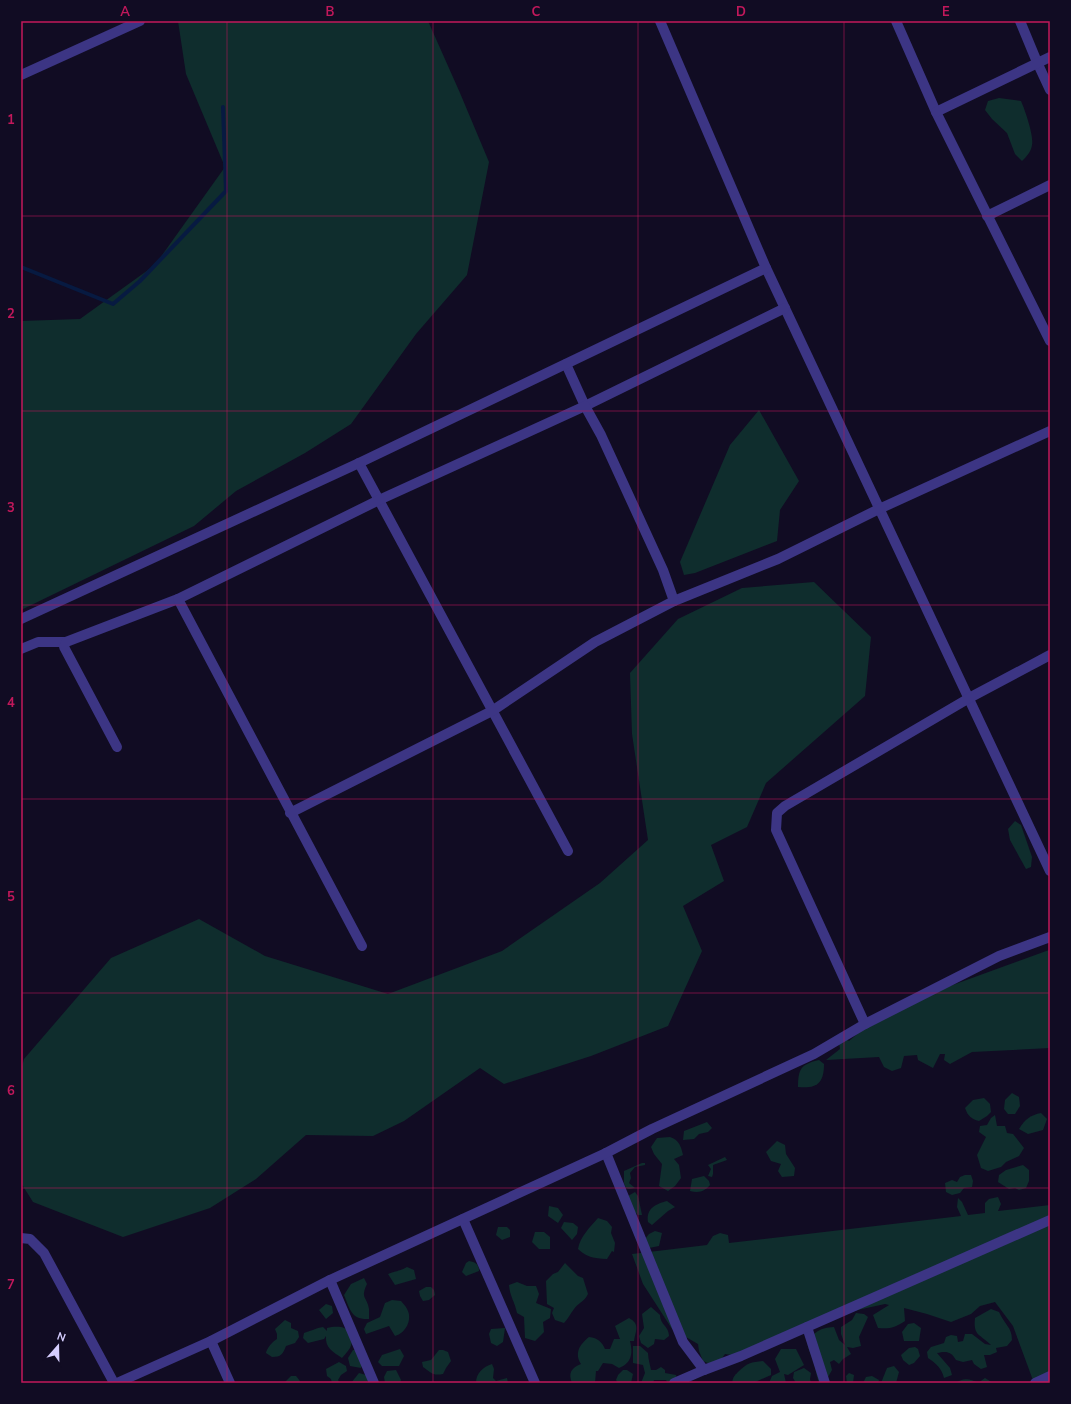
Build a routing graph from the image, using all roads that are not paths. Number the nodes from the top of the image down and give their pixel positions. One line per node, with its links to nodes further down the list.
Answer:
1 (140, 21): 5 (street)
2 (660, 21): 13 (street)
3 (896, 21): 10 (street)
4 (1020, 21): 7 (street)
5 (122, 25): 8 (street)
6 (1050, 57): 7 (street)
7 (1037, 62): 9 (street); 10 (street)
8 (21, 75)
9 (1050, 90)
10 (936, 112): 12 (street)
11 (1050, 185): 12 (street)
12 (988, 216): 15 (street)
13 (766, 268): 14 (street); 16 (street)
14 (785, 308): 17 (street); 21 (street)
15 (1050, 341)
16 (566, 364): 17 (street); 19 (street)
17 (585, 406): 20 (street); 23 (street)
18 (1050, 430): 21 (street)
19 (359, 463): 20 (street); 24 (street)
20 (379, 500): 22 (street); 29 (street)
21 (879, 509): 23 (street); 28 (street)
22 (178, 599): 25 (street); 31 (street)
23 (674, 602): 29 (street)
24 (21, 619)
25 (66, 642): 26 (street); 30 (street)
26 (21, 649)
27 (1050, 655): 28 (street)
28 (968, 698): 33 (street); 36 (street)
29 (492, 711): 31 (street); 32 (street)
30 (117, 747)
31 (290, 812): 35 (street)
32 (568, 851)
33 (1050, 871)
34 (1050, 937): 36 (street)
35 (362, 946)
36 (865, 1024): 37 (street)
37 (606, 1153): 38 (street); 44 (street)
38 (463, 1219): 41 (street); 50 (street)
39 (1050, 1220): 42 (street)
40 (21, 1238): 46 (street)
41 (330, 1280): 43 (street); 49 (street)
42 (807, 1327): 44 (street); 52 (street)
43 (211, 1341): 47 (street); 48 (street)
44 (704, 1370): 51 (street)
45 (1050, 1376): 53 (street)
46 (114, 1383)
47 (117, 1383)
48 (230, 1383)
49 (374, 1383)
50 (535, 1383)
51 (674, 1383)
52 (826, 1383)
53 (1035, 1383)

